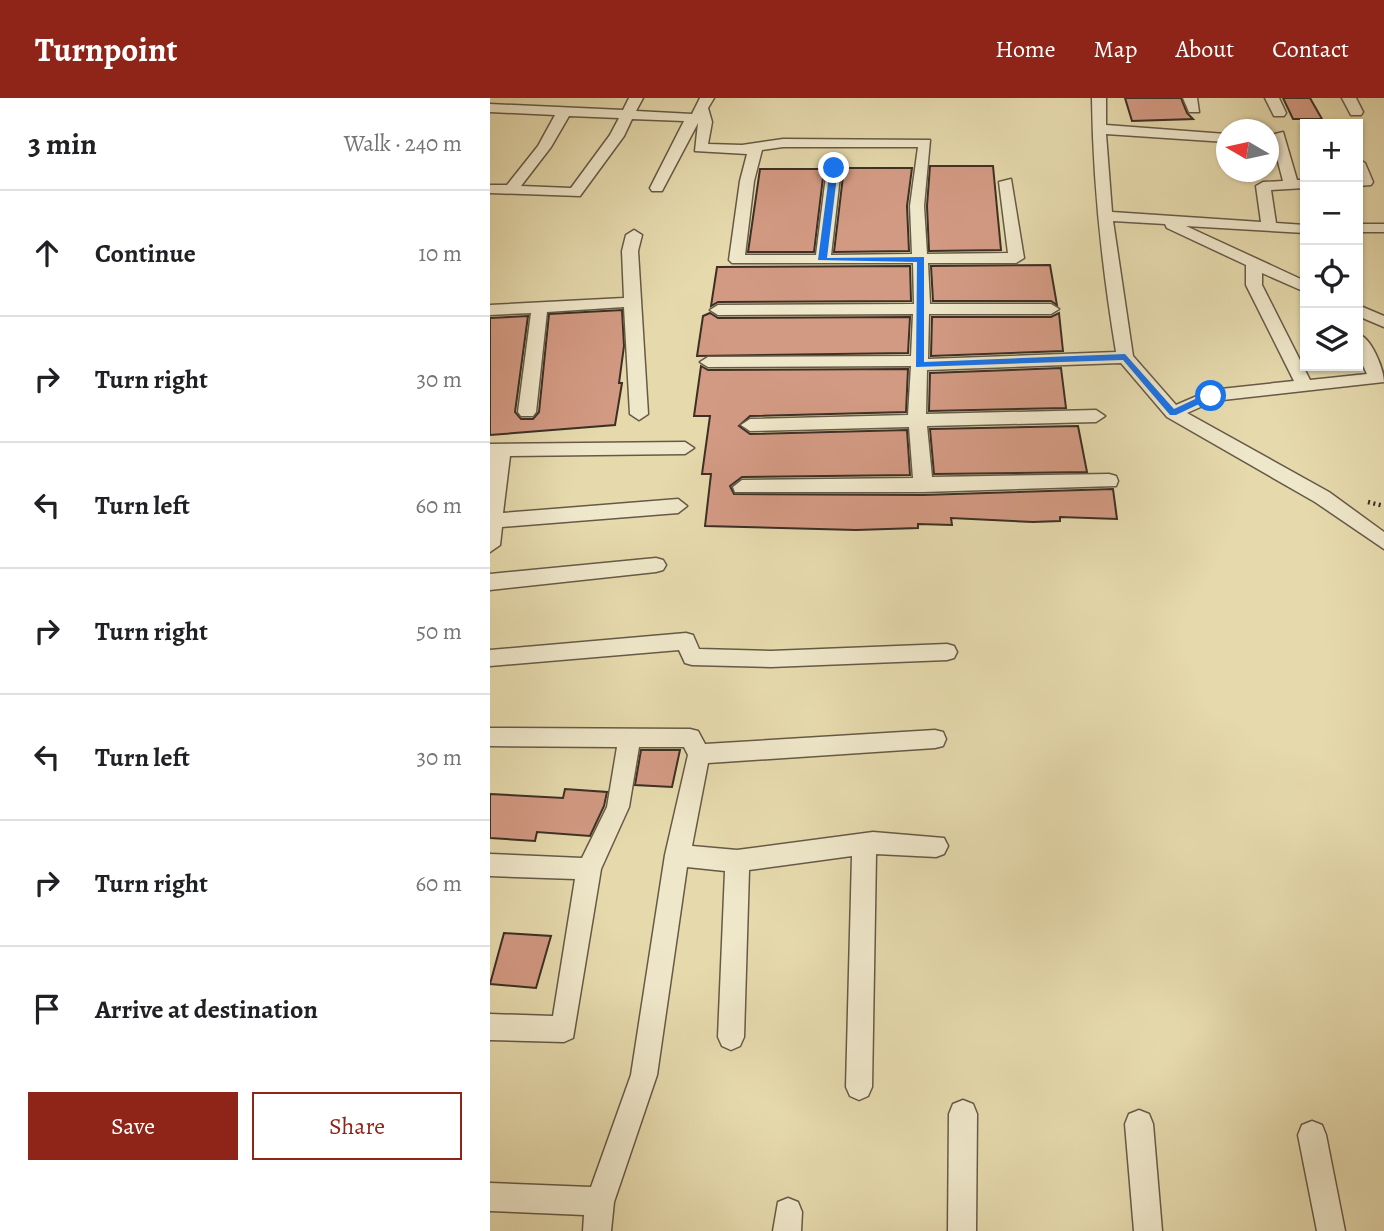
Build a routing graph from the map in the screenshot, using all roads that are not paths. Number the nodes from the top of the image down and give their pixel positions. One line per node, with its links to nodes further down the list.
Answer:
1 (550, 98): 8 (street)
2 (636, 98): 12 (street)
3 (1098, 98): 14 (street)
4 (1272, 98): 11 (street)
5 (1349, 98): 10 (street)
6 (497, 108): 8 (street); 13 (street)
7 (702, 108): 12 (street); 17 (street); 24 (street)
8 (541, 111): 9 (street)
9 (564, 112): 12 (street); 25 (street)
10 (1356, 112)
11 (1279, 113)
12 (627, 116): 25 (street)
13 (490, 127)
14 (1099, 129): 15 (street); 26 (street)
15 (1216, 137)
16 (1279, 137): 22 (street)
17 (747, 148): 33 (street); 34 (street)
18 (834, 168): 34 (street)
19 (1384, 178): 20 (street)
20 (1363, 180)
21 (1006, 182): 33 (street)
22 (1298, 184): 30 (street)
23 (490, 188): 25 (street)
24 (657, 188)
25 (511, 190)
26 (1106, 216): 27 (street); 46 (street)
27 (1167, 223): 30 (street); 35 (street)
28 (1363, 228): 29 (street)
29 (1384, 228)
30 (1269, 229): 31 (street)
31 (1300, 229)
32 (634, 235): 37 (street)
33 (921, 259): 34 (street); 39 (street)
34 (822, 260)
35 (1254, 265): 36 (street); 49 (street)
36 (1300, 285)
37 (632, 302): 38 (street); 52 (street)
38 (540, 307): 41 (street); 50 (street)
39 (922, 309): 40 (street); 42 (street); 48 (street)
40 (1051, 309)
41 (490, 310)
42 (718, 310)
43 (1363, 312): 44 (street)
44 (1384, 322)
45 (1363, 349): 49 (street)
46 (1125, 357): 48 (street); 51 (street)
47 (708, 362): 48 (street)
48 (920, 363): 54 (street)
49 (1305, 386): 51 (street)
50 (527, 412)
51 (1173, 413): 63 (street)
52 (639, 414)
53 (1097, 416): 54 (street)
54 (918, 422): 55 (street); 59 (street)
55 (750, 425)
56 (685, 448): 57 (street)
57 (496, 450): 62 (street)
58 (1110, 481): 59 (street)
59 (923, 485): 60 (street)
60 (742, 487)
61 (678, 506): 62 (street)
62 (493, 521): 64 (street)
63 (1384, 542)
64 (490, 545)
65 (656, 565): 66 (street)
66 (490, 582)
67 (947, 652): 68 (street)
68 (490, 658)
69 (490, 737): 70 (street)
70 (630, 737): 72 (street); 78 (street)
71 (935, 739): 72 (street)
72 (699, 754): 75 (street)
73 (864, 845): 74 (street); 76 (street); 81 (street)
74 (936, 846)
75 (677, 855): 76 (street); 86 (street)
76 (737, 862): 80 (street)
77 (490, 865): 78 (street)
78 (589, 869): 79 (street)
79 (490, 1027)
80 (731, 1037)
81 (859, 1087)
82 (962, 1114): 88 (street)
83 (1139, 1124): 89 (street)
84 (1312, 1135): 90 (street)
85 (490, 1197): 86 (street)
86 (600, 1202): 87 (street)
87 (597, 1231)
88 (962, 1231)
89 (1148, 1231)
90 (1331, 1231)

